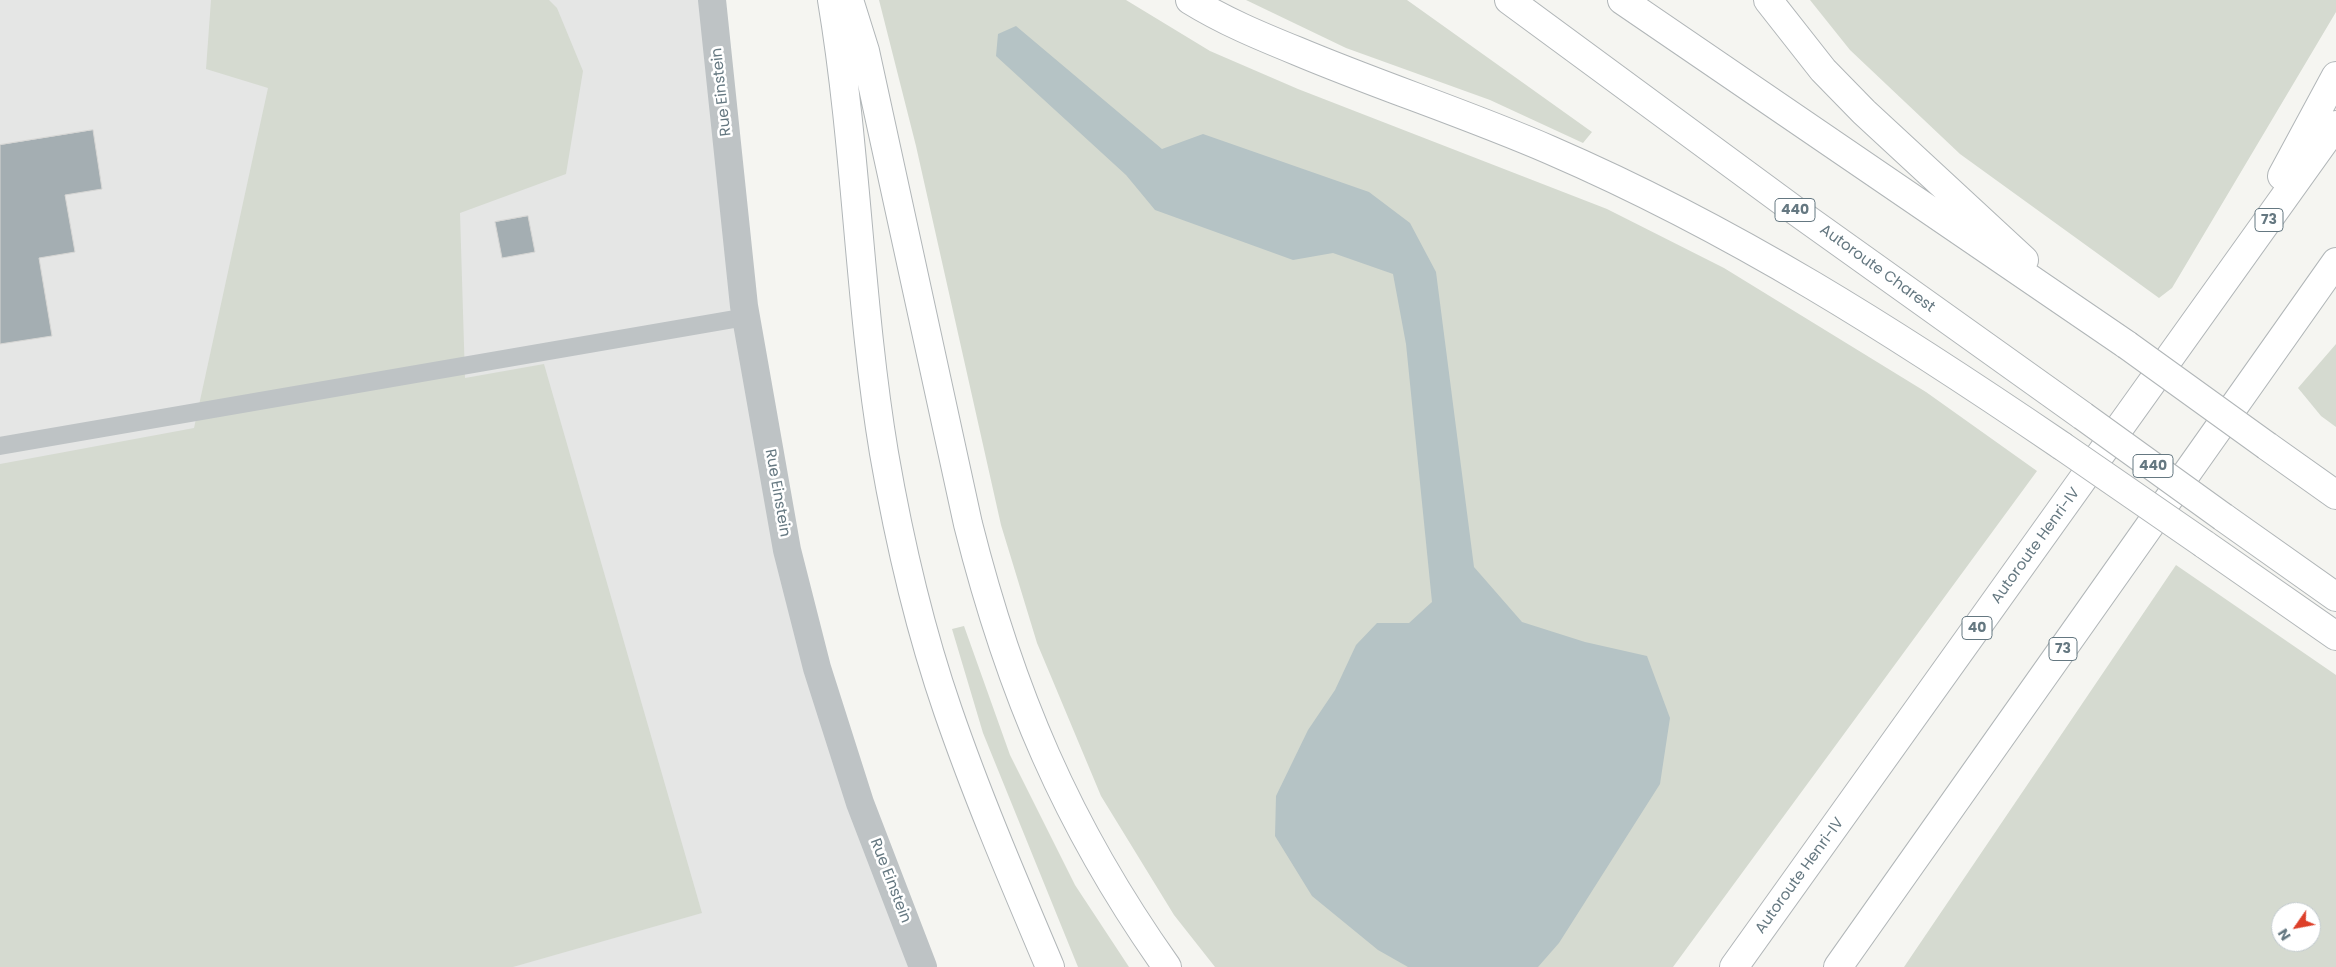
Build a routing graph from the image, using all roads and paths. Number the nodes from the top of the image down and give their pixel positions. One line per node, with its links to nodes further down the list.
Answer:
1 (712, 0): 14 (street, Rue Einstein)
2 (832, 0): 23 (highway)
3 (849, 0): 24 (highway)
4 (1190, 0): 21 (highway, bridge)
5 (1510, 0): 20 (highway, Autoroute Charest / 440, bridge)
6 (1622, 0): 13 (highway)
7 (1768, 0): 13 (highway)
8 (2336, 76): 12 (highway)
9 (2336, 125): 12 (highway, Autoroute Henri-IV / 73)
10 (2336, 262): 15 (highway, 73)
11 (2336, 284): 15 (highway)
12 (2220, 289): 25 (highway, Autoroute Henri-IV / 40)
13 (2083, 316): 17 (highway, bridge)
14 (746, 317): 16 (lane); 22 (street, Rue Einstein)
15 (2289, 331): 26 (highway, 73)
16 (0, 446)
17 (2277, 452): 18 (highway); 19 (highway)
18 (2336, 482)
19 (2336, 495)
20 (2336, 597)
21 (2336, 636)
22 (923, 967)
23 (1050, 967)
24 (1168, 967)
25 (1734, 967)
26 (1838, 967)

